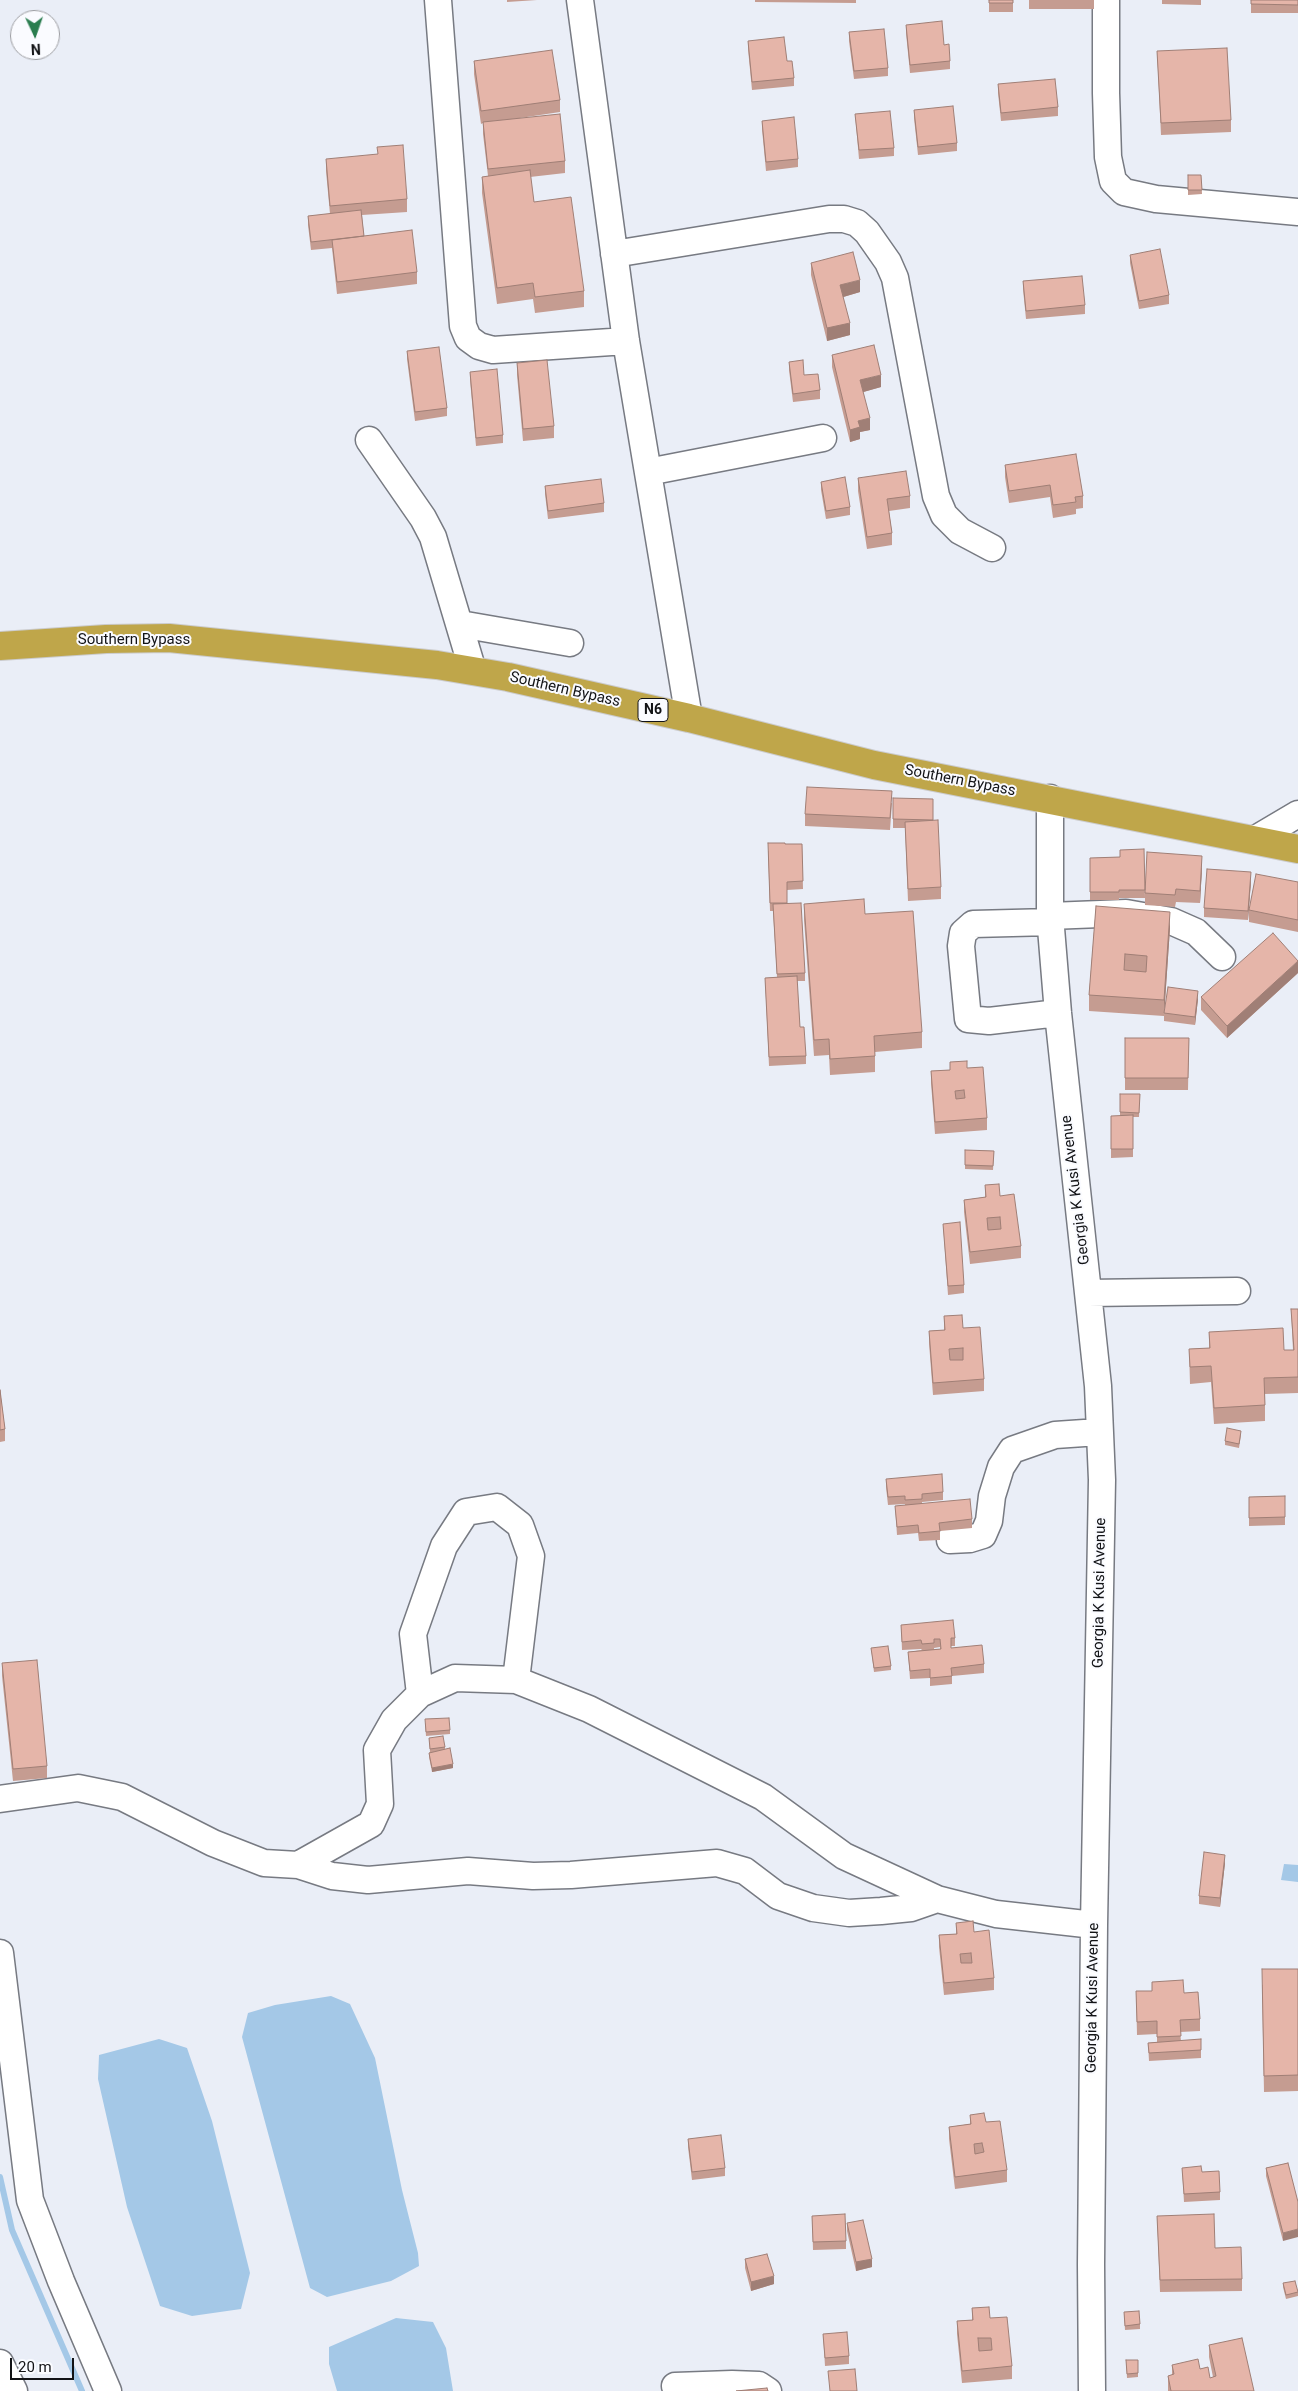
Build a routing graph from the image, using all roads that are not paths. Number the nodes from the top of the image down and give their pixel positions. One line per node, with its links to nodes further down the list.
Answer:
1 (438, 0): 6 (street)
2 (580, 0): 5 (street)
3 (1106, 0): 4 (street)
4 (1298, 212)
5 (614, 254): 6 (street); 10 (street)
6 (626, 341): 9 (street)
7 (823, 438): 9 (street)
8 (369, 440): 11 (street)
9 (648, 472): 15 (street)
10 (992, 548)
11 (460, 624): 12 (street); 14 (street)
12 (570, 643)
13 (0, 646): 14 (highway, Southern Bypass / N6)
14 (473, 670): 15 (highway, Southern Bypass / N6)
15 (689, 718): 16 (highway, Southern Bypass / N6)
16 (1050, 798): 18 (highway, Southern Bypass / N6); 20 (street, Georgia K Kusi Avenue)
17 (1298, 814): 18 (street)
18 (1254, 840): 19 (highway, Southern Bypass / N6)
19 (1298, 849)
20 (1051, 919): 21 (street); 22 (street, Georgia K Kusi Avenue); 22 (street)
21 (1222, 957)
22 (1058, 1013): 24 (street, Georgia K Kusi Avenue)
23 (1237, 1291): 24 (street)
24 (1088, 1293): 25 (street, Georgia K Kusi Avenue)
25 (1099, 1432): 26 (street); 32 (street, Georgia K Kusi Avenue)
26 (950, 1540)
27 (516, 1680): 28 (street); 28 (street); 31 (street)
28 (420, 1694): 30 (street)
29 (0, 1799): 30 (street)
30 (298, 1864): 31 (street)
31 (937, 1899): 32 (street)
32 (1094, 1924): 39 (street, Georgia K Kusi Avenue)
33 (0, 1953): 37 (street)
34 (0, 2363): 36 (street)
35 (675, 2386): 38 (street)
36 (14, 2391)
37 (108, 2391)
38 (768, 2391)
39 (1092, 2391)

